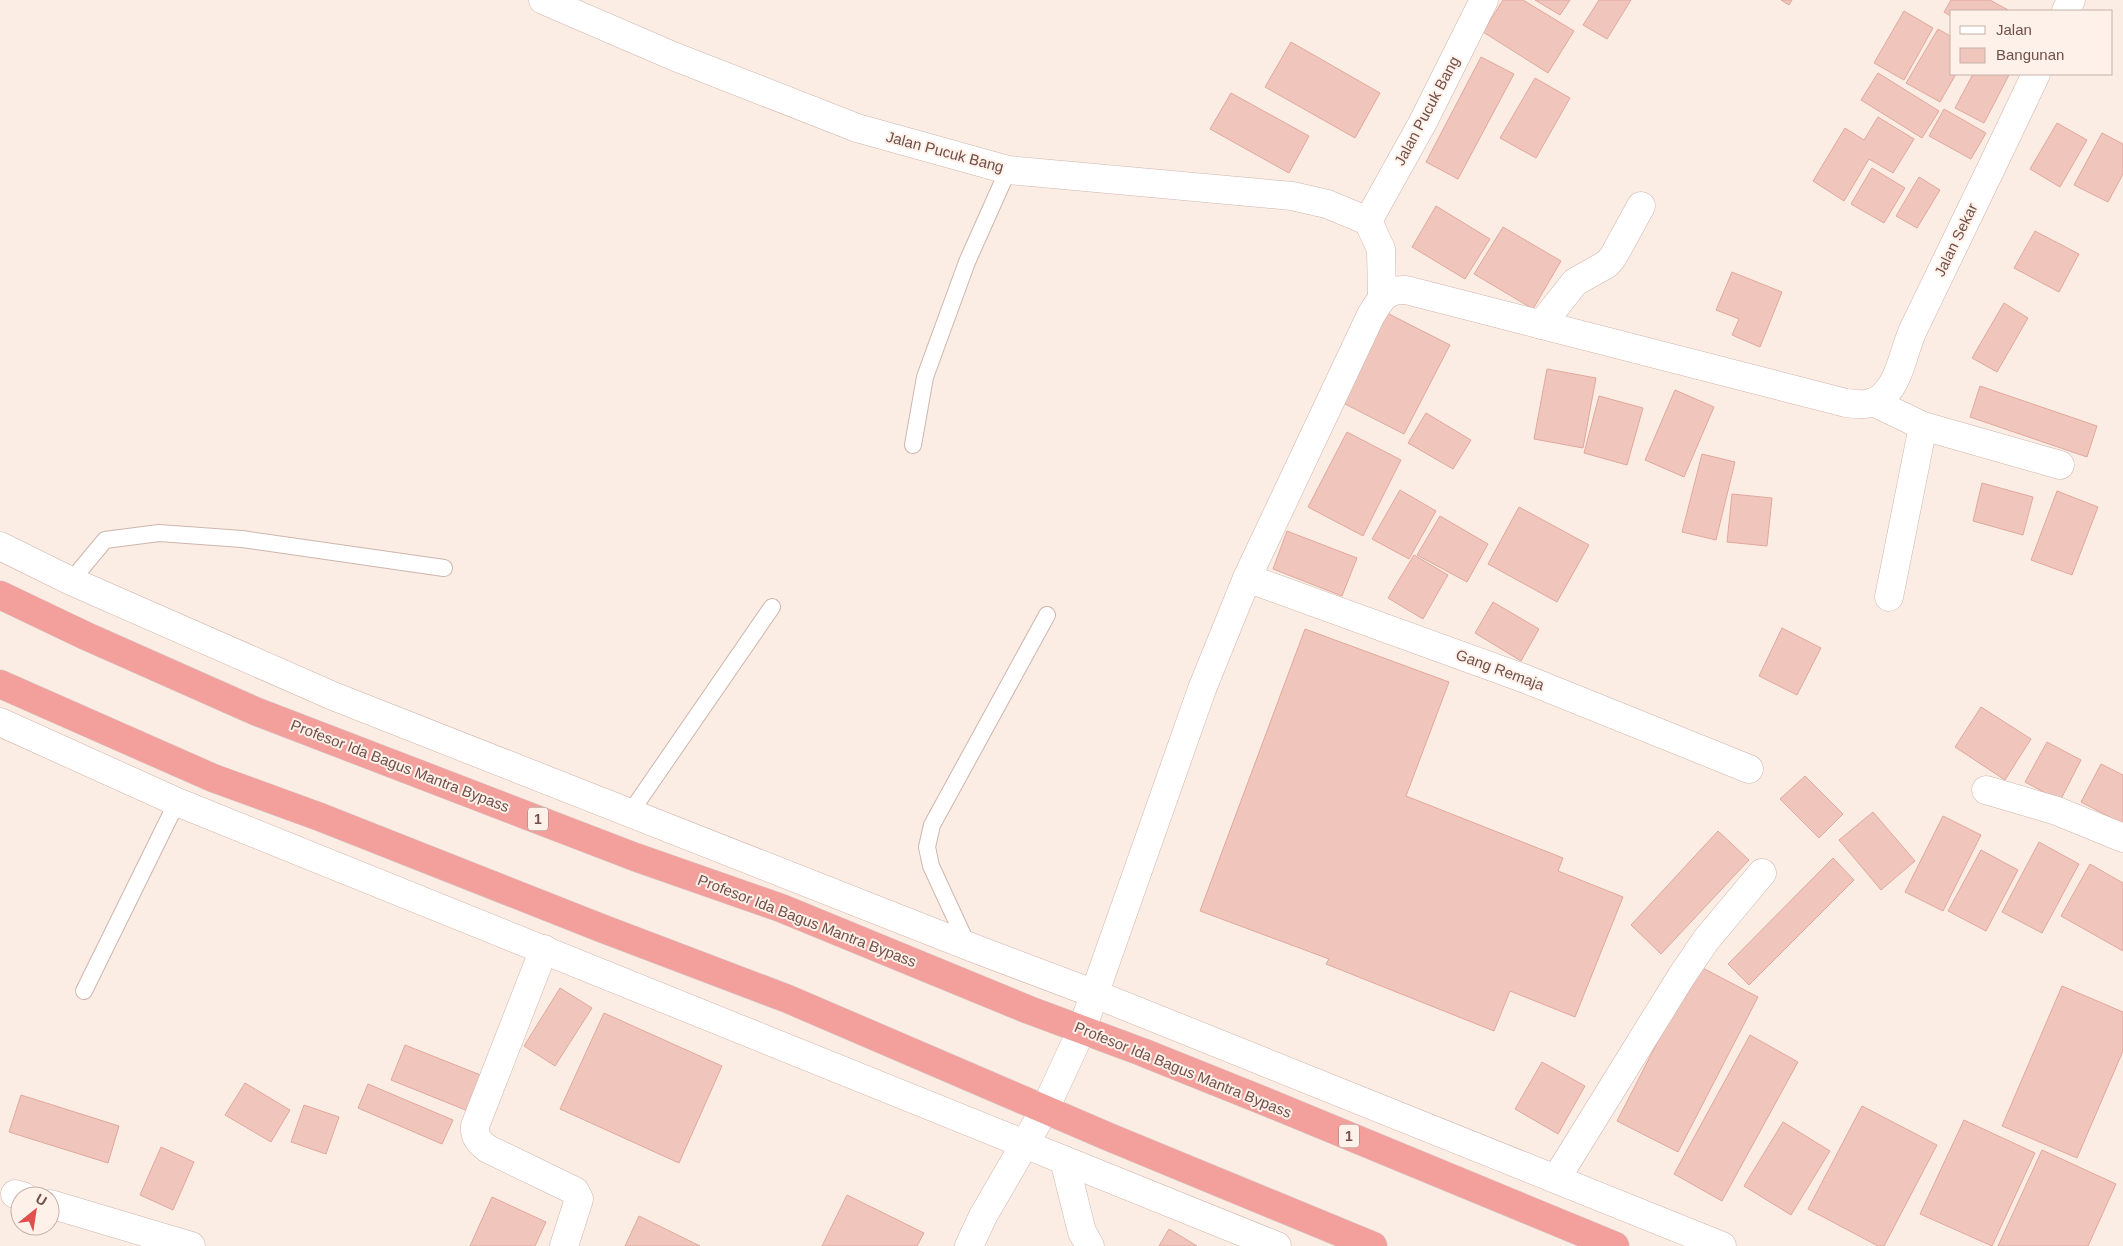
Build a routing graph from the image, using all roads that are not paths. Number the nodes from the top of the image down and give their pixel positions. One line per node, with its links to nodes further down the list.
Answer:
1 (543, 0): 4 (street, Jalan Pucuk Bang)
2 (1484, 0): 6 (street, Jalan Pucuk Bang)
3 (2036, 75): 9 (street, Jalan Sekar)
4 (1008, 170): 6 (street, Jalan Pucuk Bang); 11 (lane)
5 (1641, 206): 8 (street)
6 (1368, 221): 7 (street)
7 (1382, 297): 8 (street); 15 (street)
8 (1541, 325): 9 (street)
9 (1873, 402): 10 (street)
10 (1922, 426): 12 (street); 18 (street)
11 (913, 445)
12 (2060, 466)
13 (0, 546): 16 (street)
14 (444, 568): 16 (lane)
15 (1247, 578): 23 (street, Gang Remaja); 32 (street)
16 (71, 581): 26 (street)
17 (0, 595): 33 (highway, Profesor Ida Bagus Mantra Bypass / 1)
18 (1889, 597)
19 (772, 607): 26 (lane)
20 (1047, 615): 29 (lane)
21 (0, 684): 34 (highway)
22 (0, 722): 25 (street)
23 (1749, 769)
24 (1986, 790): 27 (street)
25 (177, 802): 30 (street); 31 (lane)
26 (630, 813): 29 (street)
27 (2123, 838)
28 (1762, 873): 37 (street)
29 (968, 946): 32 (street)
30 (544, 949): 35 (street); 40 (street)
31 (84, 991)
32 (1095, 994): 33 (street); 37 (street)
33 (1082, 1030): 34 (street); 45 (highway, Profesor Ida Bagus Mantra Bypass / 1)
34 (1045, 1109): 35 (street); 44 (highway)
35 (1026, 1146): 36 (street); 41 (street)
36 (1064, 1160): 42 (street); 43 (street)
37 (1556, 1179): 46 (street)
38 (60, 1207): 39 (street)
39 (191, 1246)
40 (564, 1246)
41 (969, 1246)
42 (1090, 1246)
43 (1277, 1246)
44 (1374, 1246)
45 (1615, 1246)
46 (1722, 1246)

